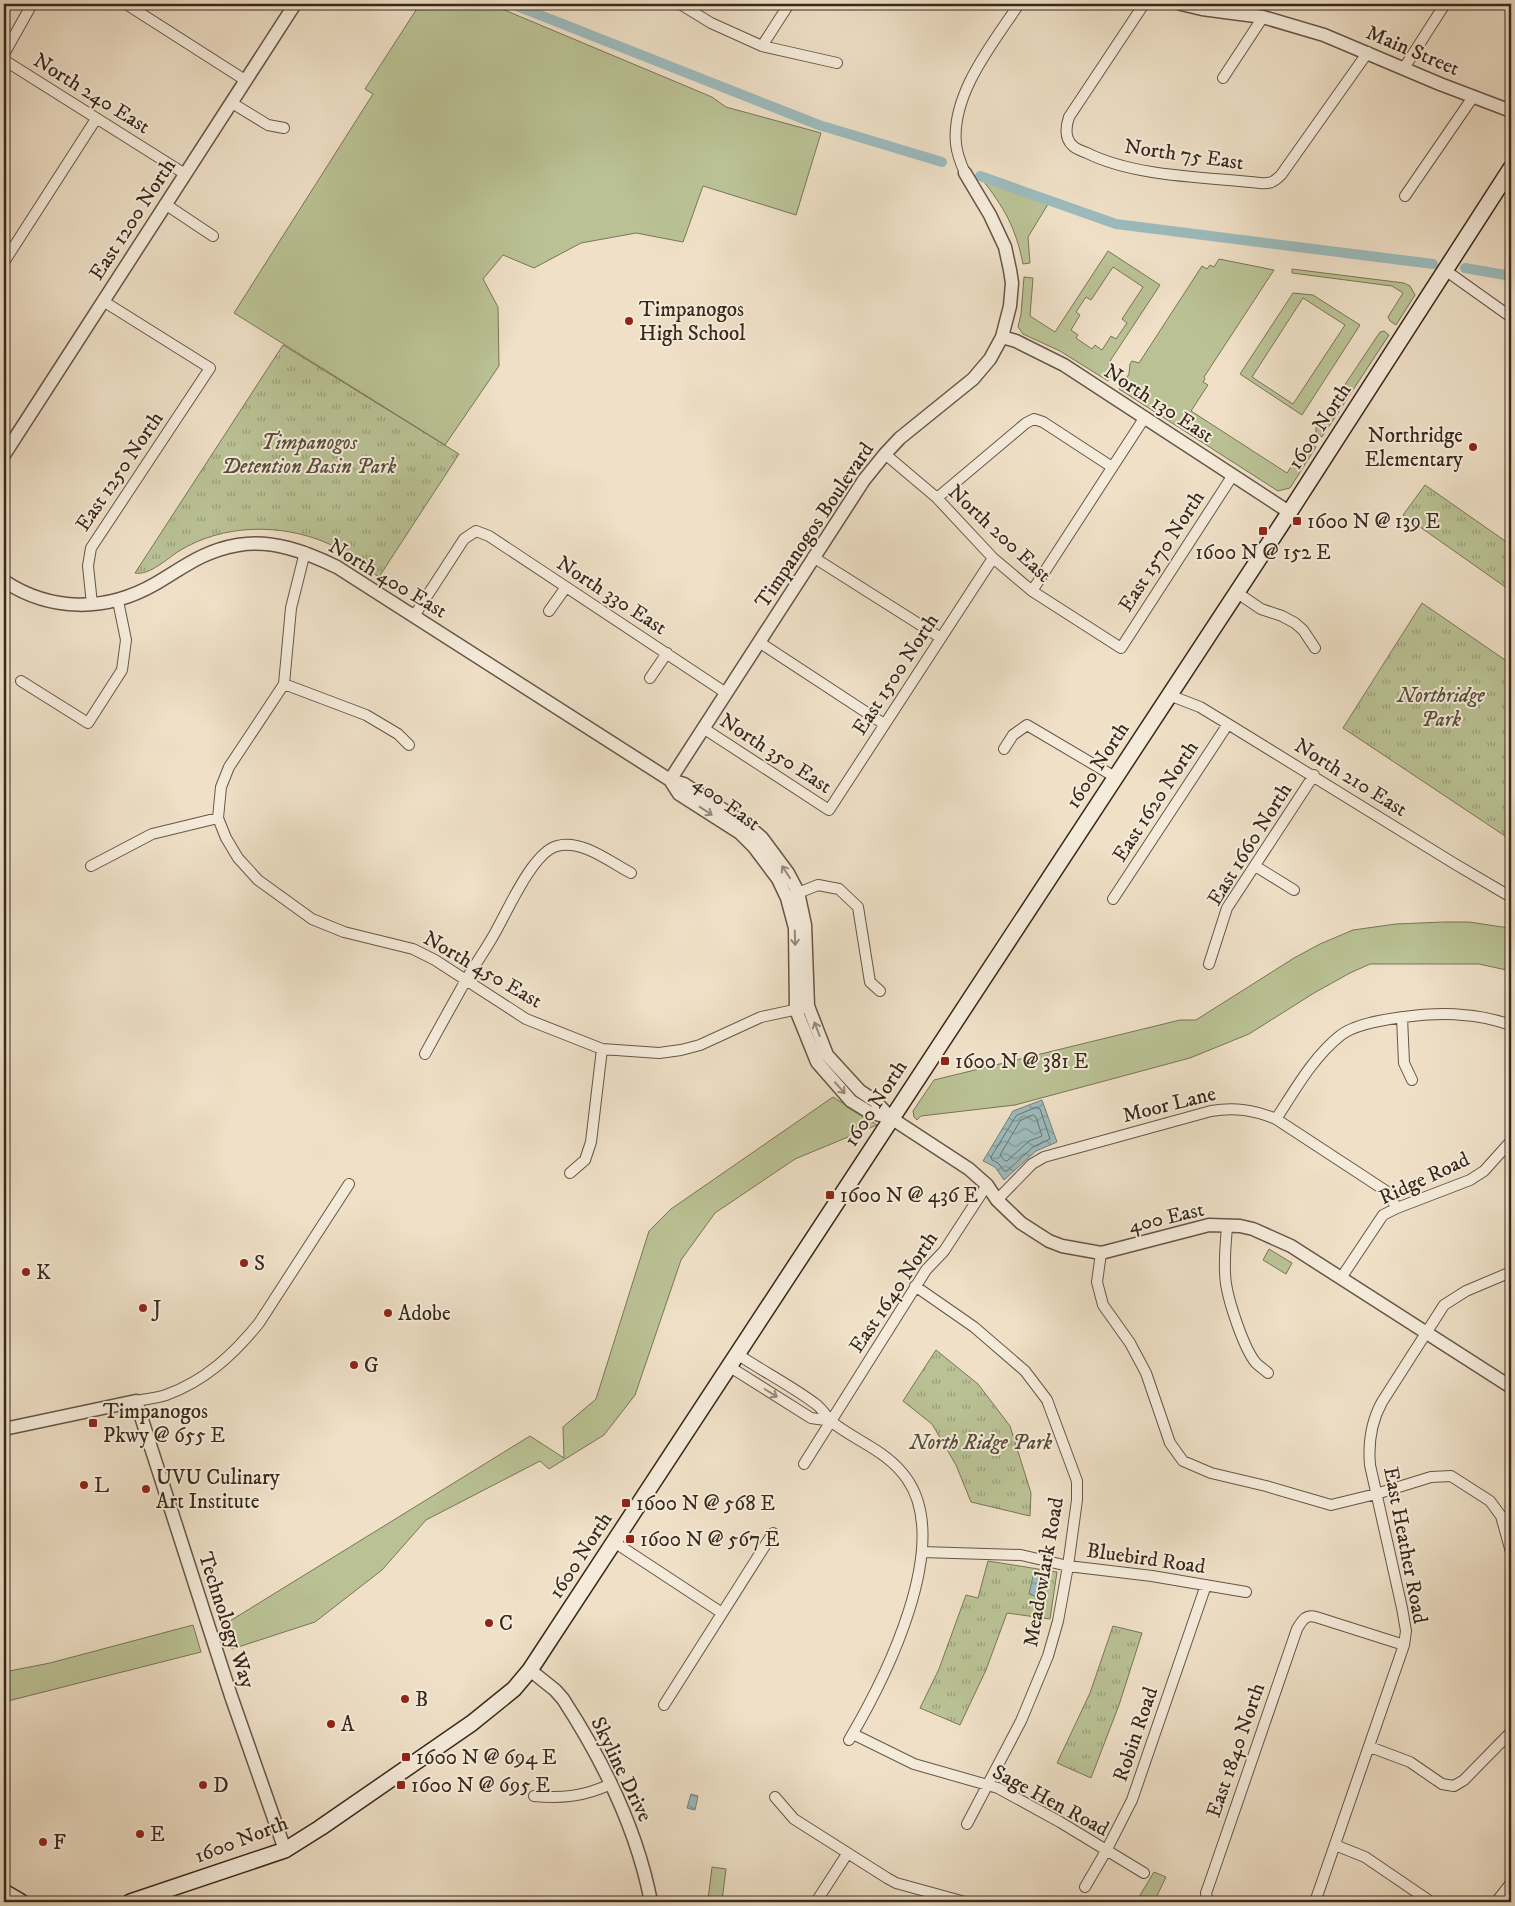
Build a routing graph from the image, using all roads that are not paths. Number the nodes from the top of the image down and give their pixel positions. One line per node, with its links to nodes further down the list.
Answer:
1 (32, 4): 14 (street)
2 (126, 4): 19 (street)
3 (295, 4): 19 (street, East 1200 North)
4 (680, 4): 12 (street)
5 (789, 4): 12 (street)
6 (1019, 4): 26 (street)
7 (1144, 4): 13 (street, North 75 East)
8 (1181, 4): 10 (street, Main Street)
9 (1445, 4): 17 (street)
10 (1214, 7): 11 (street, Main Street)
11 (1262, 18): 13 (street, Main Street); 18 (street)
12 (762, 46): 16 (street)
13 (1368, 52): 17 (street, Main Street)
14 (4, 54)
15 (4, 60): 23 (street, North 240 East)
16 (837, 64)
17 (1404, 68): 20 (street, Main Street)
18 (1223, 78)
19 (245, 80): 21 (street, East 1200 North)
20 (1473, 97): 22 (street, Main Street); 28 (street)
21 (232, 103): 24 (street); 27 (street, East 1200 North)
22 (1511, 111)
23 (96, 119): 27 (street, North 240 East); 31 (street)
24 (284, 128)
25 (1511, 168): 32 (main road, 1600 North)
26 (965, 173): 35 (street, Timpanogos Boulevard)
27 (185, 174): 29 (street, East 1200 North)
28 (1406, 196)
29 (165, 204): 30 (street); 33 (street, East 1200 North)
30 (213, 236)
31 (4, 262)
32 (1445, 270): 34 (street); 42 (main road, 1600 North)
33 (103, 302): 38 (street, East 1200 North); 51 (street, East 1250 North)
34 (1511, 317)
35 (1002, 337): 36 (street, North 130 East); 37 (street, Timpanogos Boulevard)
36 (1144, 417): 39 (street); 40 (street, North 130 East)
37 (885, 454): 41 (street, North 200 East); 44 (street, Timpanogos Boulevard)
38 (4, 456)
39 (1112, 467): 41 (street); 48 (street)
40 (1233, 475): 42 (street, North 130 East); 56 (street, East 1570 North)
41 (937, 498): 45 (street, North 200 East)
42 (1289, 512): 49 (main road, 1600 North)
43 (305, 552): 50 (street, North 400 East); 53 (street, North 400 East); 61 (street)
44 (813, 557): 54 (street); 55 (street, Timpanogos Boulevard)
45 (993, 558): 48 (street, North 200 East); 54 (street, East 1500 North)
46 (4, 581): 51 (street, North 400 East)
47 (566, 587): 52 (street); 53 (street, North 330 East); 58 (street, North 330 East)
48 (1032, 591): 56 (street, North 200 East)
49 (1236, 592): 57 (street); 63 (main road, 1600 North)
50 (118, 601): 51 (street, North 400 East); 60 (street)
51 (92, 604)
52 (550, 611)
53 (414, 616): 71 (street, North 400 East)
54 (941, 638): 64 (street, East 1500 North)
55 (759, 642): 62 (street, Timpanogos Boulevard); 64 (street)
56 (1121, 648)
57 (1315, 648)
58 (666, 653): 59 (street); 62 (street, North 330 East)
59 (650, 678)
60 (21, 680)
61 (284, 684): 67 (street); 73 (street, North 450 East)
62 (726, 693): 66 (street, Timpanogos Boulevard)
63 (1169, 695): 65 (street, North 210 East); 70 (main road, 1600 North)
64 (884, 724): 72 (street, East 1500 North)
65 (1228, 724): 69 (street, North 210 East); 80 (street, East 1620 North)
66 (703, 728): 71 (street, Timpanogos Boulevard); 72 (street, North 350 East)
67 (410, 745)
68 (1004, 749): 70 (street)
69 (1314, 775): 75 (street, East 1660 North); 79 (street, North 210 East)
70 (1115, 777): 90 (main road, 1600 North)
71 (670, 780): 78 (street, 400 East)
72 (829, 810)
73 (218, 818): 74 (street); 82 (street, North 450 East)
74 (91, 866)
75 (1255, 866): 77 (street); 81 (street, East 1660 North)
76 (631, 874): 82 (street)
77 (1294, 890)
78 (793, 895): 83 (street); 84 (street, 400 East)
79 (1511, 897)
80 (1113, 899)
81 (1210, 964)
82 (466, 980): 87 (street, North 450 East); 88 (street)
83 (880, 991)
84 (802, 1008): 87 (street, North 450 East); 90 (street, 400 East)
85 (1402, 1017): 86 (street); 89 (street); 91 (street)
86 (1511, 1025)
87 (602, 1049): 93 (street)
88 (425, 1054)
89 (1412, 1080)
90 (891, 1118): 95 (street, 400 East); 104 (main road, 1600 North)
91 (1276, 1119): 96 (street, Moor Lane); 97 (street, Moor Lane)
92 (1511, 1141): 97 (street, Ridge Road)
93 (570, 1173)
94 (349, 1184): 107 (street)
95 (987, 1185): 96 (street, 400 East); 102 (street, East 1640 North)
96 (998, 1200): 99 (street, 400 East)
97 (1397, 1208): 101 (street, Ridge Road)
98 (1227, 1225): 99 (street, 400 East); 101 (street, 400 East); 105 (street)
99 (1101, 1253): 111 (street)
100 (1511, 1272): 103 (street, East Heather Road)
101 (1341, 1278): 103 (street, 400 East)
102 (915, 1286): 108 (street, East 1640 North); 116 (street, Meadowlark Road)
103 (1426, 1333): 106 (street, 400 East); 111 (street, East Heather Road)
104 (734, 1361): 108 (street); 108 (street, one-way to 108); 113 (main road, 1600 North)
105 (1268, 1373)
106 (1511, 1387)
107 (136, 1401): 109 (street); 131 (street, Technology Way)
108 (832, 1421): 110 (street, East 1640 North); 114 (street)
109 (4, 1426)
110 (804, 1464)
111 (1376, 1494): 115 (street); 120 (street, East Heather Road)
112 (773, 1533): 119 (street)
113 (614, 1542): 119 (street); 121 (main road, 1600 North)
114 (922, 1552): 116 (street, Bluebird Road); 126 (street, Sage Hen Road)
115 (1511, 1552)
116 (1068, 1566): 117 (street, Bluebird Road); 126 (street, Meadowlark Road)
117 (1206, 1585): 118 (street, Bluebird Road); 132 (street, Robin Road)
118 (1246, 1592)
119 (722, 1613): 122 (street)
120 (1404, 1645): 124 (street, East Heather Road); 139 (street, East 1840 North)
121 (530, 1670): 125 (street, Skyline Drive); 131 (main road, 1600 North)
122 (664, 1705)
123 (1511, 1732): 124 (street)
124 (1370, 1747): 130 (street, East Heather Road)
125 (612, 1784): 127 (street); 142 (street, Skyline Drive)
126 (988, 1784): 129 (street, Meadowlark Road); 132 (street, Sage Hen Road)
127 (534, 1796)
128 (775, 1797): 133 (street)
129 (967, 1824)
130 (1335, 1845): 145 (street, East Heather Road); 146 (street)
131 (285, 1850): 141 (main road, 1600 North)
132 (1106, 1851): 134 (street, Sage Hen Road); 136 (street, Robin Road)
133 (847, 1854): 138 (street); 143 (street)
134 (1144, 1873)
135 (1511, 1884): 147 (street)
136 (1085, 1887)
137 (4, 1892): 140 (main road)
138 (945, 1899): 144 (street)
139 (1208, 1901)
140 (21, 1902)
141 (130, 1902)
142 (651, 1902)
143 (816, 1902)
144 (965, 1902)
145 (1315, 1902)
146 (1431, 1902)
147 (1496, 1902)

